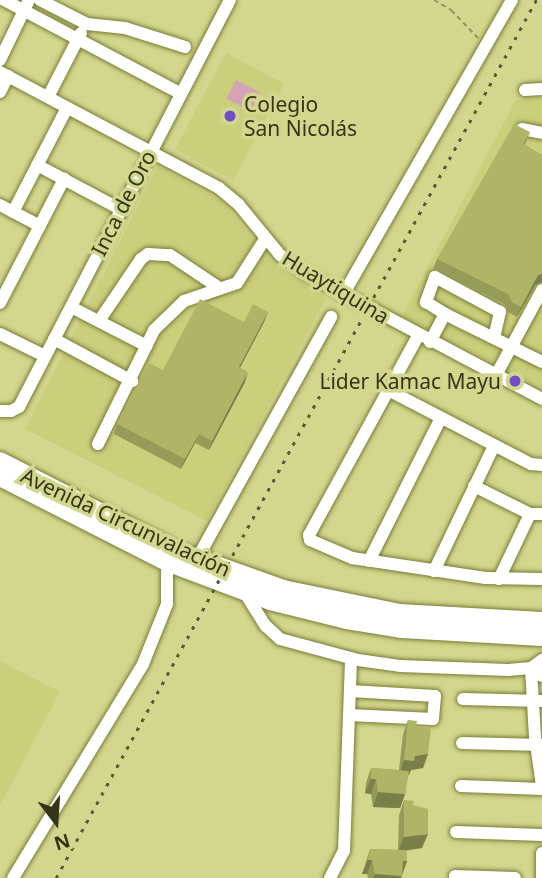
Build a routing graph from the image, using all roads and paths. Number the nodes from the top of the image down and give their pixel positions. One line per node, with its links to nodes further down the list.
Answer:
1 (4, 0): 6 (street)
2 (40, 0): 7 (street)
3 (230, 0): 16 (street, Inca de Oro)
4 (433, 0): 10 (path)
5 (512, 0): 10 (street)
6 (27, 6): 8 (street); 11 (street)
7 (86, 24): 8 (street); 9 (street)
8 (79, 39): 16 (street); 17 (street)
9 (185, 47)
10 (485, 48): 33 (street)
11 (0, 60)
12 (4, 74): 15 (street); 17 (street, Huaytiquina)
13 (542, 89): 14 (street)
14 (525, 90)
15 (0, 92)
16 (180, 93): 21 (street, Inca de Oro)
17 (48, 97): 18 (street, Huaytiquina)
18 (67, 108): 21 (street, Huaytiquina); 22 (street)
19 (522, 129): 20 (street)
20 (542, 133)
21 (151, 149): 25 (street, Inca de Oro); 28 (street, Huaytiquina)
22 (37, 165): 23 (street); 26 (street)
23 (64, 179): 25 (street); 27 (street)
24 (0, 205): 26 (street)
25 (120, 209): 35 (street, Inca de Oro)
26 (13, 212): 27 (street)
27 (40, 226): 30 (street)
28 (265, 239): 31 (street); 33 (street, Huaytiquina)
29 (0, 273): 30 (street)
30 (12, 279): 34 (street)
31 (218, 287): 38 (street); 43 (street)
32 (542, 290): 44 (street)
33 (343, 295): 42 (street, Huaytiquina)
34 (0, 303)
35 (71, 307): 38 (street); 41 (street, Inca de Oro)
36 (445, 314): 40 (street); 40 (street); 42 (street)
37 (331, 317): 60 (street)
38 (99, 321): 43 (street)
39 (0, 334): 45 (street)
40 (494, 338): 44 (street)
41 (54, 339): 45 (street, Inca de Oro); 48 (street)
42 (424, 339): 47 (street, Huaytiquina); 49 (street)
43 (147, 346): 48 (street)
44 (511, 347): 46 (street); 47 (street)
45 (45, 356): 51 (street, Inca de Oro)
46 (542, 362)
47 (495, 377): 50 (street, Huaytiquina)
48 (132, 381): 53 (street)
49 (388, 390): 52 (street); 61 (street)
50 (542, 399)
51 (0, 411)
52 (441, 418): 54 (street); 61 (street)
53 (98, 443)
54 (494, 446): 56 (street); 58 (street)
55 (0, 461): 60 (highway, Avenida Circunvalación)
56 (542, 464)
57 (0, 477): 62 (highway, Avenida Circunvalación)
58 (474, 486): 59 (street); 63 (street)
59 (536, 514): 64 (street)
60 (197, 559): 67 (highway, Avenida Circunvalación)
61 (369, 561): 63 (street)
62 (167, 562): 66 (highway, Avenida Circunvalación); 83 (street)
63 (434, 571): 64 (street)
64 (499, 579): 65 (street)
65 (542, 579)
66 (246, 593): 68 (highway, Avenida Circunvalación); 69 (street, Avenida Circunvalación)
67 (542, 621)
68 (542, 637)
69 (351, 658): 70 (street, Avenida Circunvalación); 71 (street)
70 (540, 667): 73 (street)
71 (350, 691): 74 (street); 74 (street)
72 (463, 699): 73 (street)
73 (537, 701): 76 (street)
74 (349, 715): 84 (street)
75 (462, 743): 76 (street)
76 (539, 745): 78 (street)
77 (461, 786): 78 (street)
78 (542, 787)
79 (456, 832): 80 (street)
80 (542, 835)
81 (542, 853): 86 (street)
82 (454, 876): 85 (street)
83 (13, 878)
84 (330, 878)
85 (515, 878)
86 (542, 878)

